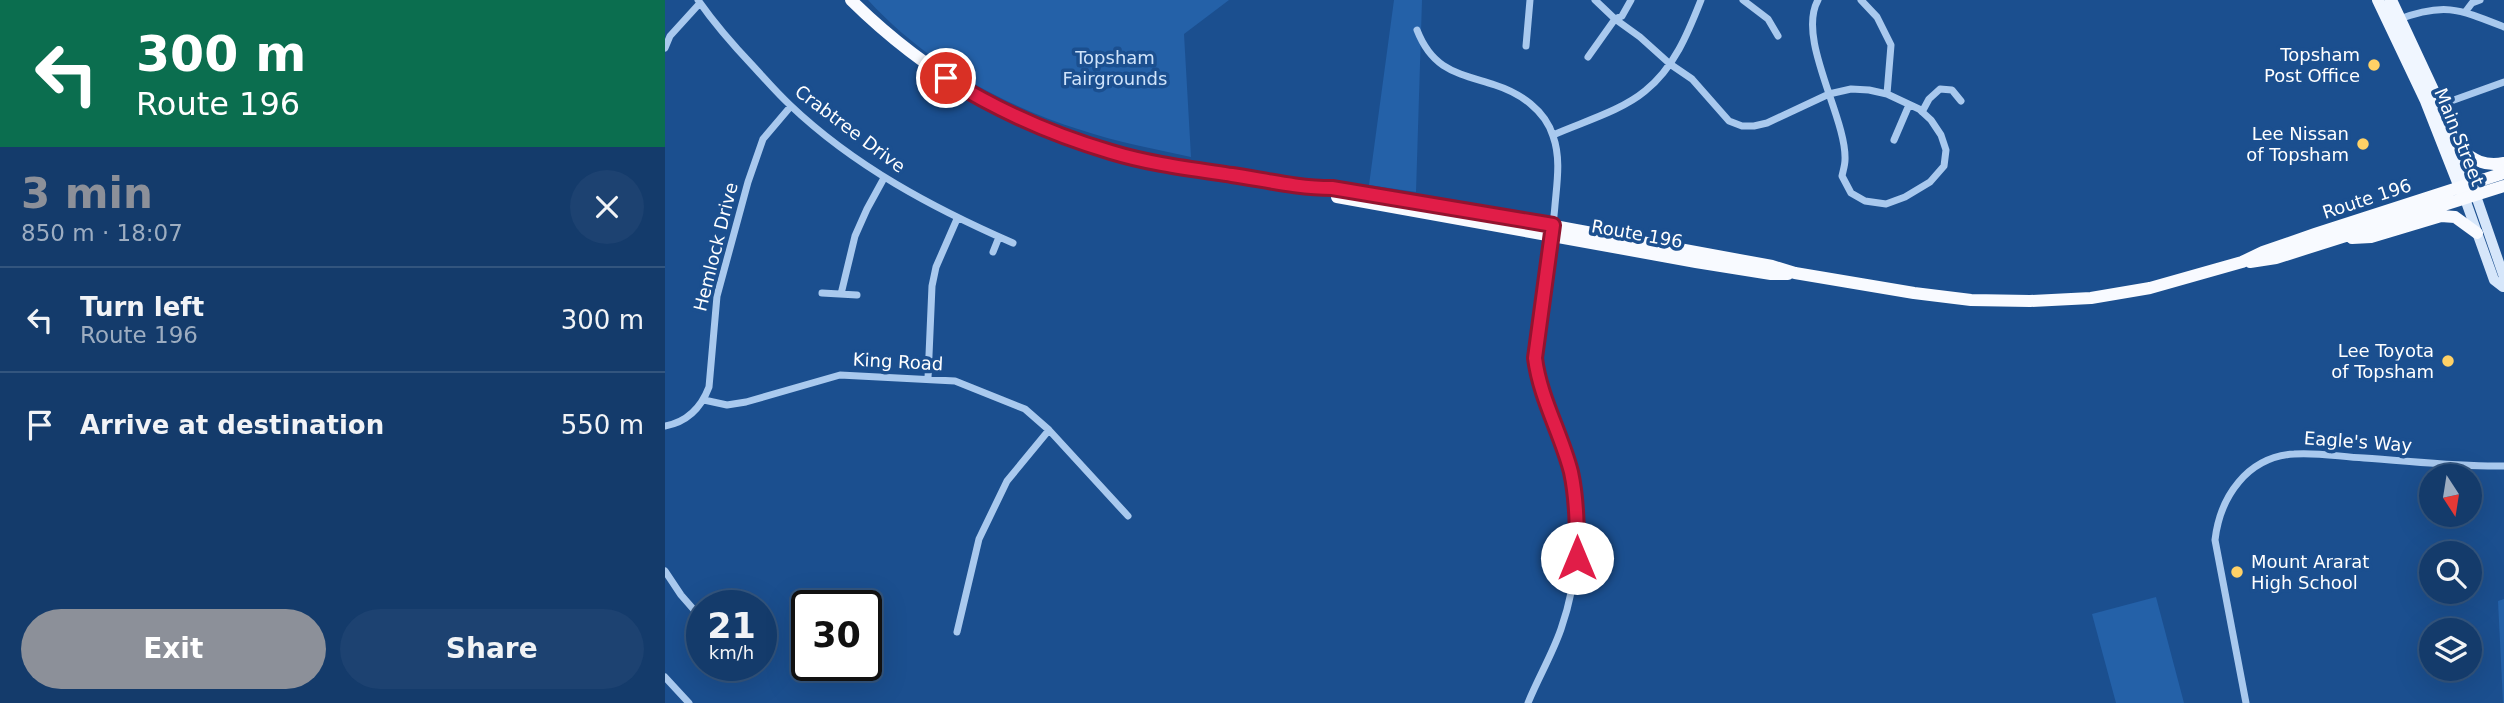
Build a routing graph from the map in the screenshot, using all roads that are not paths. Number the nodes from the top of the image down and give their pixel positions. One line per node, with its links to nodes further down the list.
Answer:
1 (851, 0): 41 (highway, Route 196)
2 (1530, 0): 19 (street)
3 (1595, 0): 14 (street)
4 (1630, 0): 14 (street)
5 (1700, 0): 22 (street)
6 (1743, 0): 18 (street)
7 (1818, 0): 24 (street)
8 (1861, 0): 25 (street)
9 (2378, 0): 15 (main road, Main Street)
10 (2391, 0): 15 (main road, Main Street)
11 (2480, 0): 13 (street)
12 (699, 1): 20 (street); 29 (street, Crabtree Drive)
13 (2466, 11): 15 (street); 16 (street)
14 (1615, 19): 21 (street); 22 (street)
15 (2395, 21): 28 (main road, Main Street); 37 (main road, Main Street)
16 (2504, 27)
17 (1417, 30): 31 (street)
18 (1778, 36)
19 (1526, 46)
20 (665, 48)
21 (1588, 57)
22 (1670, 64): 24 (street); 31 (street)
23 (2504, 82): 28 (street)
24 (1829, 94): 25 (street); 30 (street)
25 (1887, 94): 27 (street)
26 (1961, 101): 30 (street)
27 (1909, 105): 30 (street); 32 (street)
28 (2440, 105): 33 (main road, Main Street)
29 (791, 106): 36 (street, Crabtree Drive); 54 (street, Hemlock Drive)
30 (1922, 112)
31 (1553, 135): 41 (street)
32 (1893, 140)
33 (2458, 148): 34 (highway); 37 (main road, Main Street)
34 (2504, 163)
35 (2504, 173): 37 (highway, Route 196)
36 (884, 178): 40 (street, Crabtree Drive); 51 (street)
37 (2466, 184): 39 (main road, Main Street); 47 (highway, Route 196)
38 (2504, 186): 39 (highway, Route 196)
39 (2470, 197): 42 (main road, Main Street); 44 (highway, Route 196); 48 (main road, Main Street)
40 (957, 219): 43 (street, Crabtree Drive); 53 (street)
41 (1553, 231): 47 (highway, Route 196); 64 (street)
42 (2477, 233): 44 (highway); 49 (main road, Main Street)
43 (999, 237): 45 (street, Crabtree Drive); 46 (street)
44 (2335, 239): 47 (highway, Route 196)
45 (1013, 243)
46 (993, 251)
47 (2242, 262)
48 (2502, 262): 49 (main road, Main Street)
49 (2504, 283)
50 (823, 293): 51 (street)
51 (841, 294): 52 (street)
52 (857, 295)
53 (928, 378): 54 (street, King Road); 56 (street, King Road)
54 (704, 400): 55 (street)
55 (665, 426)
56 (1049, 430): 58 (street, King Road); 61 (street)
57 (2504, 466): 65 (street, Eagle's Way)
58 (1128, 516)
59 (665, 571): 60 (street)
60 (686, 601)
61 (957, 632)
62 (665, 677): 63 (street)
63 (689, 703)
64 (1528, 703)
65 (2246, 703)

